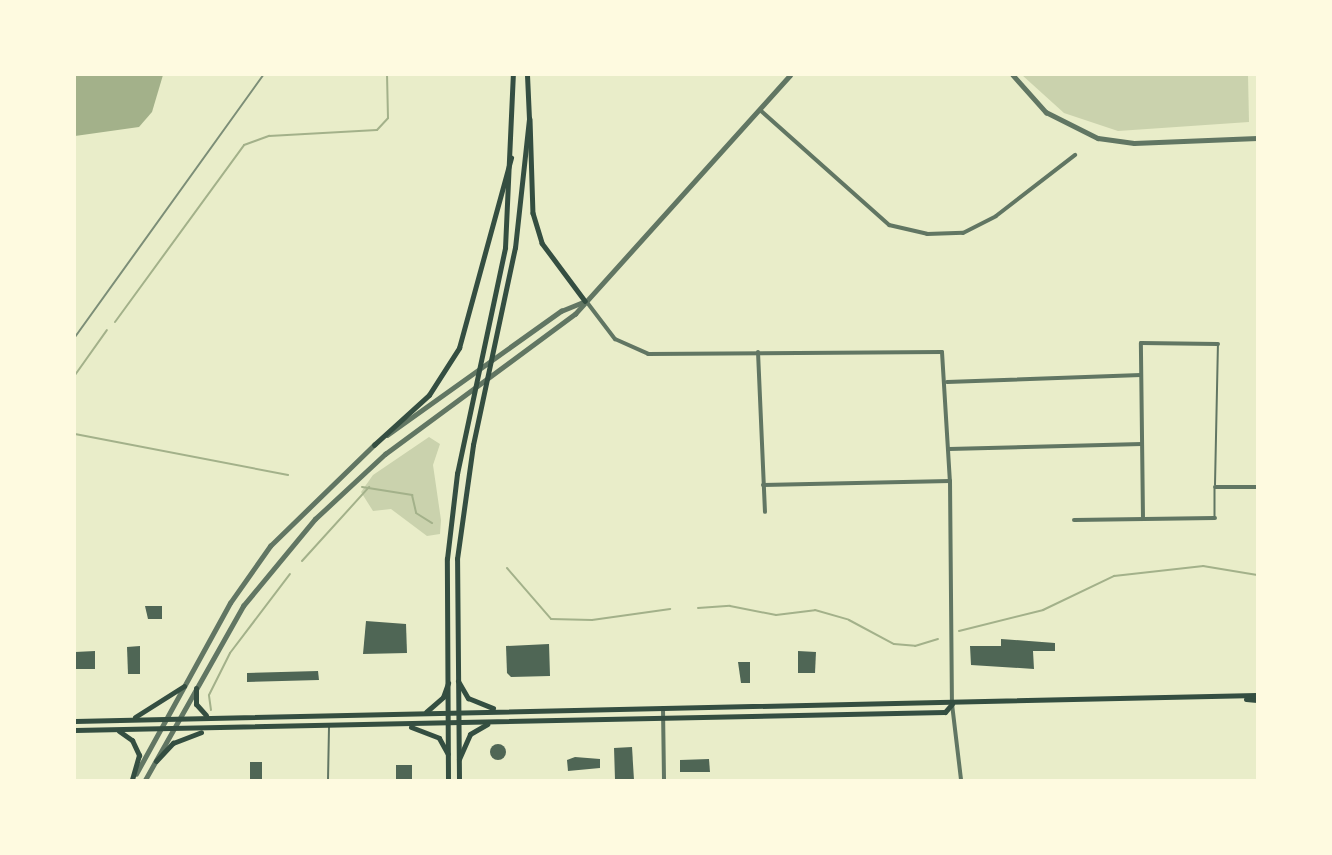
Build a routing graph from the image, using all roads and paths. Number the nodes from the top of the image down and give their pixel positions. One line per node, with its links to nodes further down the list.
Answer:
1 (513, 75): 8 (main road)
2 (527, 75): 6 (main road)
3 (790, 75): 5 (street)
4 (1013, 75): 7 (street)
5 (760, 110): 9 (street); 10 (street)
6 (530, 119): 10 (main road); 26 (main road)
7 (1257, 138)
8 (514, 147): 16 (main road); 27 (main road)
9 (1075, 155)
10 (585, 301): 12 (street); 16 (street); 29 (street)
11 (1218, 344): 13 (street); 20 (lane)
12 (758, 352): 14 (street); 19 (street)
13 (1141, 375): 14 (street); 15 (street)
14 (947, 382): 17 (street)
15 (1142, 444): 17 (street); 23 (street)
16 (374, 445): 28 (street)
17 (949, 449): 18 (street)
18 (950, 482): 19 (street); 33 (street)
19 (763, 485): 22 (street)
20 (1215, 487): 21 (street); 24 (lane)
21 (1257, 487)
22 (765, 512)
23 (1143, 518): 24 (street); 25 (street)
24 (1215, 518)
25 (1074, 519)
26 (458, 681): 35 (main road); 37 (main road)
27 (448, 683): 36 (main road); 38 (main road)
28 (184, 686): 40 (street); 42 (main road)
29 (196, 688): 39 (main road); 41 (street)
30 (1257, 695): 31 (main road)
31 (1239, 698): 32 (main road); 33 (main road)
32 (1257, 700)
33 (952, 704): 34 (main road); 43 (main road); 64 (street)
34 (663, 708): 35 (main road); 43 (street)
35 (503, 710): 37 (main road)
36 (448, 711): 37 (main road); 38 (main road); 47 (main road)
37 (458, 711): 45 (main road)
38 (426, 712): 39 (main road)
39 (220, 717): 41 (main road)
40 (167, 718): 41 (main road); 42 (main road); 51 (street)
41 (177, 718): 54 (street)
42 (129, 720): 44 (main road)
43 (663, 720): 46 (main road); 63 (street)
44 (75, 721)
45 (458, 723): 46 (main road); 47 (main road); 56 (main road)
46 (488, 723): 56 (main road)
47 (448, 724): 48 (main road); 55 (main road)
48 (404, 725): 49 (main road); 55 (main road)
49 (329, 727): 52 (main road); 60 (lane)
50 (115, 729): 51 (main road); 53 (main road); 58 (main road)
51 (160, 729): 54 (main road); 58 (street)
52 (223, 729): 54 (main road); 57 (main road)
53 (75, 730)
54 (171, 730): 57 (street)
55 (448, 754): 61 (main road)
56 (459, 759): 62 (main road)
57 (156, 761): 59 (street)
58 (132, 780)
59 (145, 780)
60 (328, 780)
61 (448, 780)
62 (459, 780)
63 (664, 780)
64 (961, 780)

